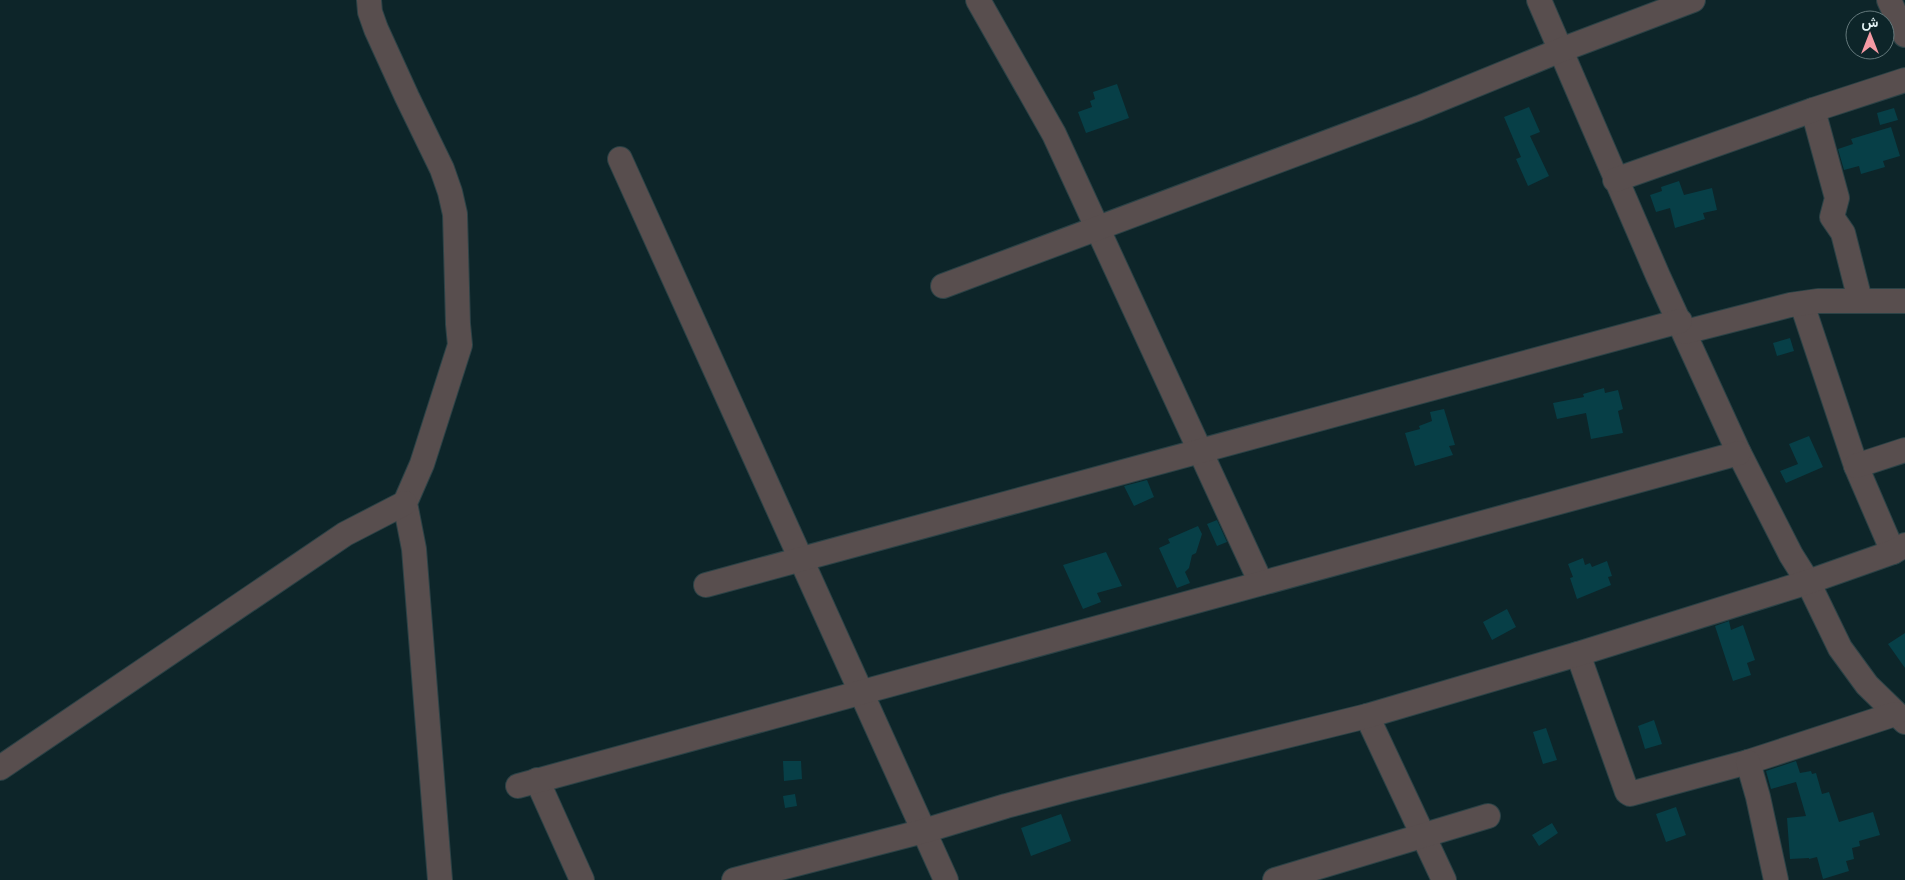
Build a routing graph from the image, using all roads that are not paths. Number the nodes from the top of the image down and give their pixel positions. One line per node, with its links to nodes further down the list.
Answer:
1 (369, 0): 22 (street)
2 (978, 0): 12 (street)
3 (1539, 0): 7 (street)
4 (1694, 0): 7 (street)
5 (1889, 0): 6 (street)
6 (1905, 35)
7 (1561, 50): 11 (street); 12 (street)
8 (1905, 80): 9 (street)
9 (1813, 110): 11 (street); 14 (street)
10 (620, 159): 24 (street)
11 (1615, 180): 17 (street)
12 (1097, 228): 13 (street); 18 (street)
13 (943, 286)
14 (1860, 300): 15 (street); 16 (street)
15 (1905, 301)
16 (1802, 304): 17 (street); 21 (street)
17 (1682, 326): 18 (street); 20 (street)
18 (1200, 450): 24 (street); 26 (street)
19 (1905, 450): 21 (street)
20 (1739, 453): 25 (street); 26 (street)
21 (1856, 466): 23 (street)
22 (405, 503): 33 (street); 37 (street)
23 (1899, 548): 25 (street)
24 (801, 559): 27 (street); 29 (street)
25 (1808, 582): 28 (street); 31 (street)
26 (1261, 583): 29 (street)
27 (706, 585)
28 (1578, 654): 30 (street); 32 (street)
29 (861, 692): 35 (street); 38 (street)
30 (1367, 716): 35 (street); 36 (street)
31 (1900, 718): 32 (street)
32 (1748, 762): 43 (street)
33 (0, 768)
34 (1488, 816): 36 (street)
35 (924, 831): 39 (street); 40 (street)
36 (1424, 836): 41 (street); 42 (street)
37 (440, 880)
38 (582, 880)
39 (734, 880)
40 (946, 880)
41 (1275, 880)
42 (1444, 880)
43 (1776, 880)

